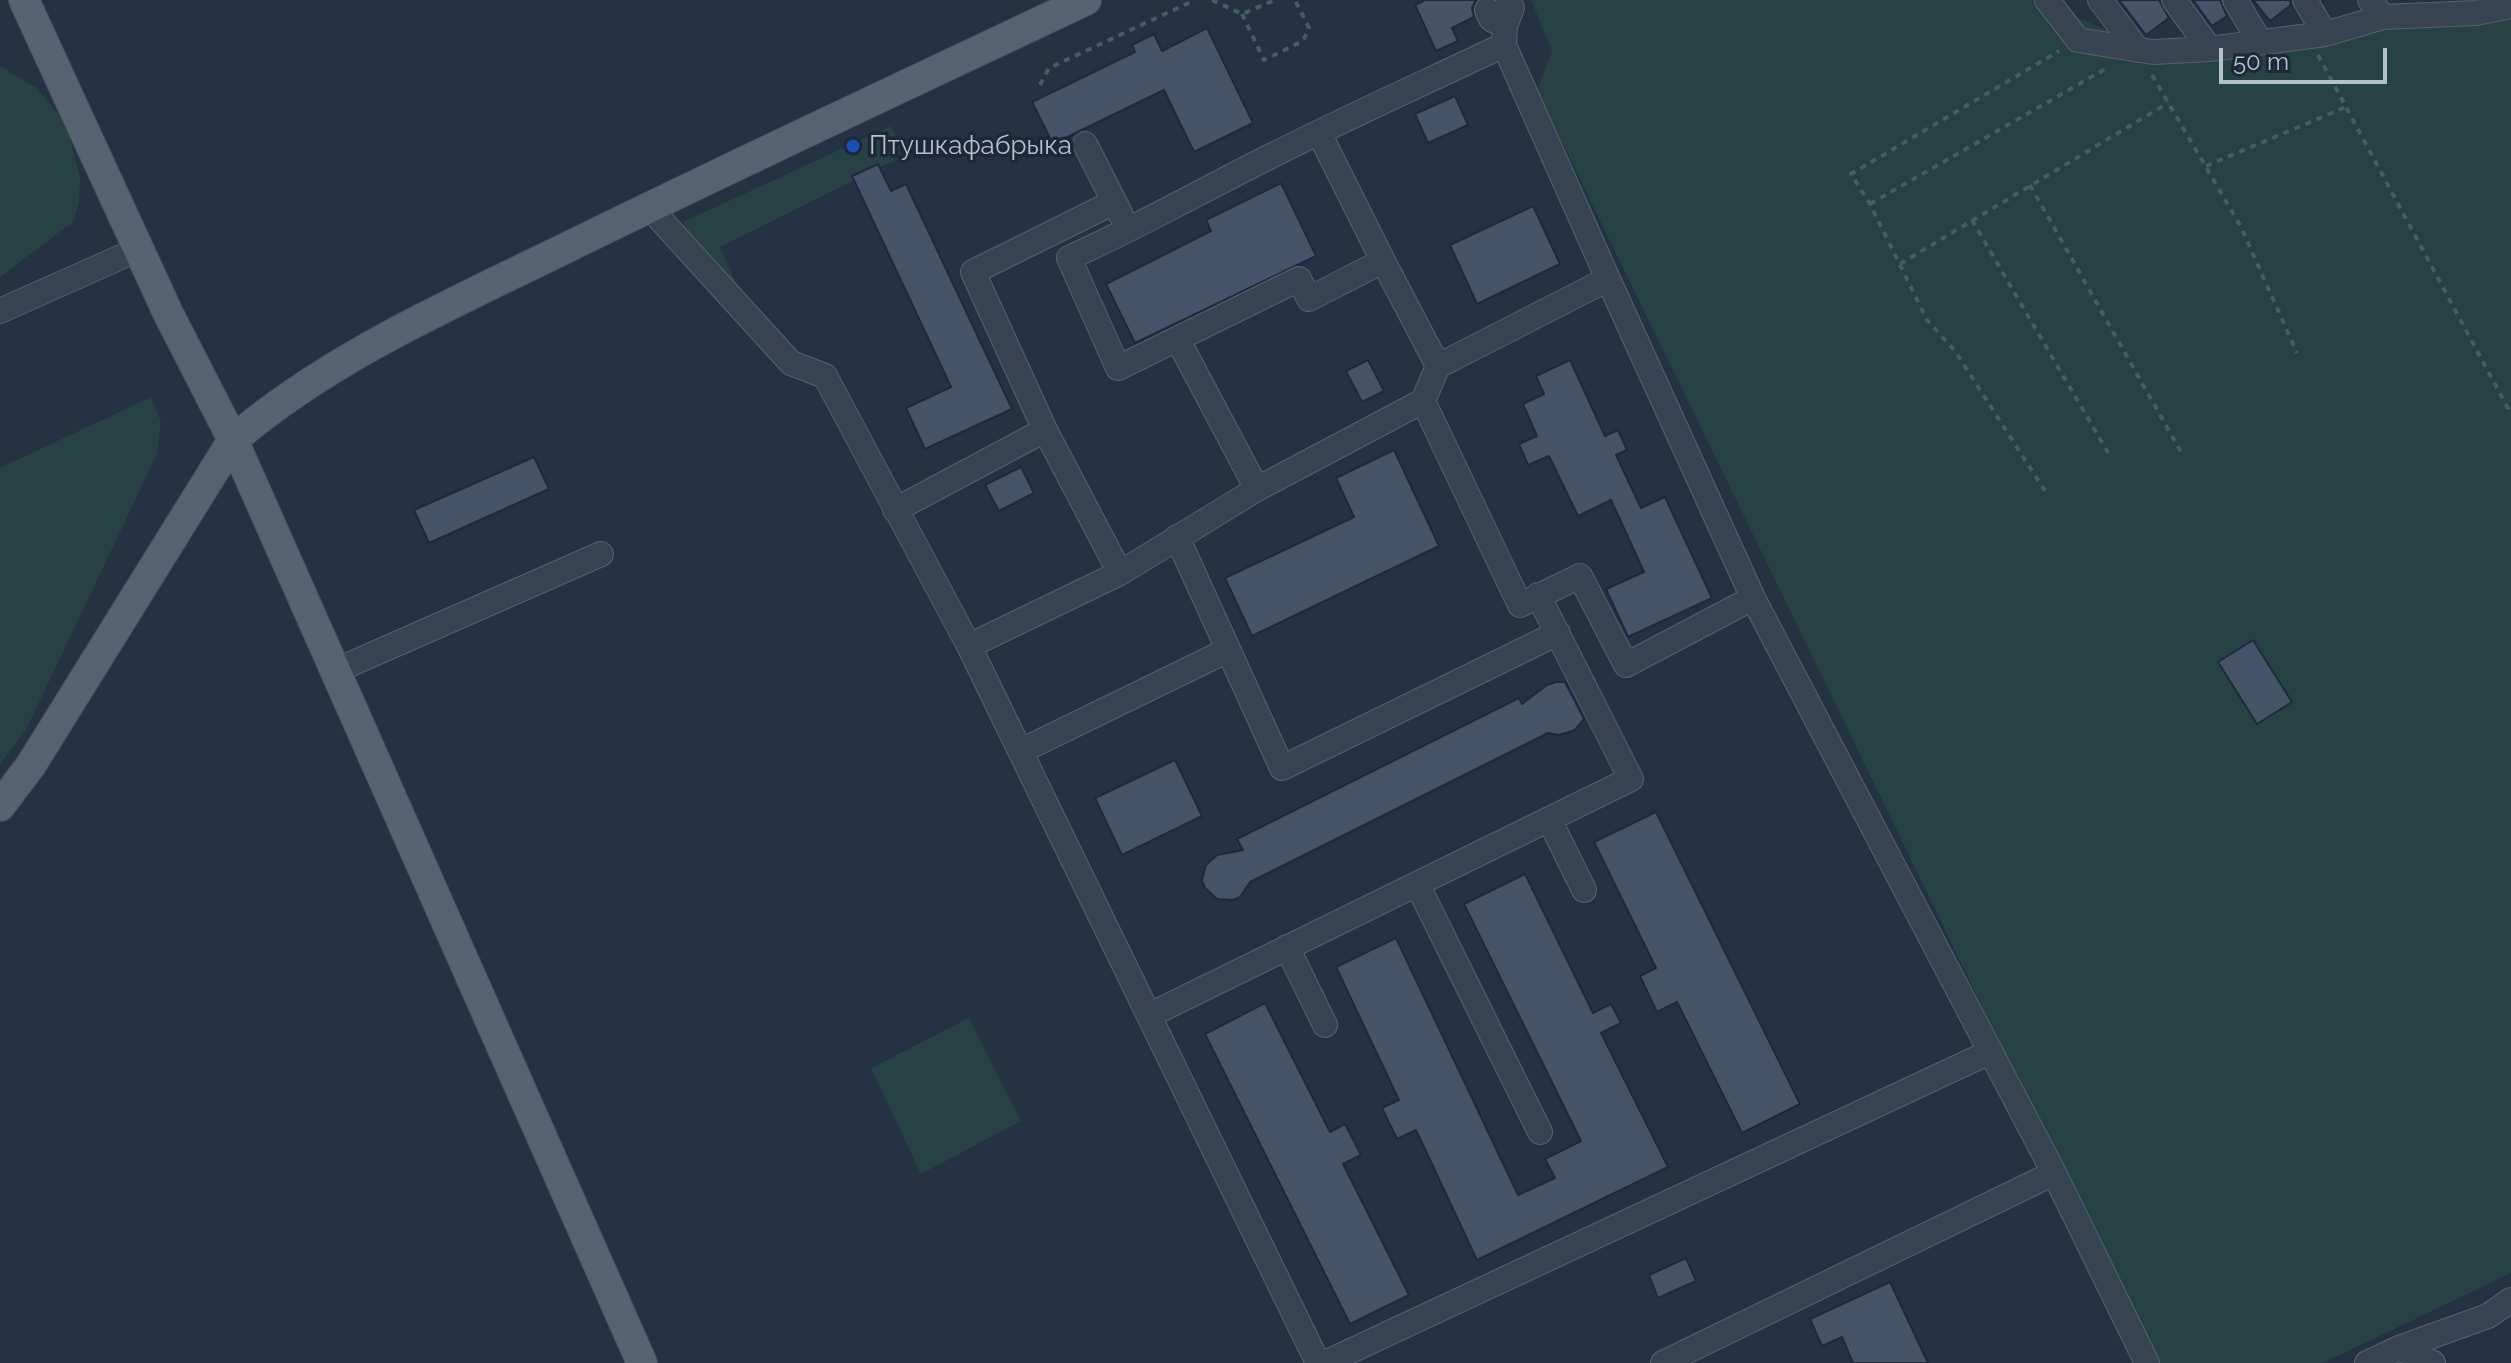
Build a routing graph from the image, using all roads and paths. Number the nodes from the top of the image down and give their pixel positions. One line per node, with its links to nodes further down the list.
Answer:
1 (24, 0): 34 (main road)
2 (1086, 0): 31 (main road)
3 (1195, 0): 22 (path)
4 (1212, 0): 15 (path)
5 (1275, 0): 15 (path)
6 (1295, 0): 15 (path)
7 (2047, 0): 18 (street)
8 (2100, 0): 21 (street)
9 (2174, 0): 20 (street)
10 (2235, 0): 19 (street)
11 (2305, 0): 17 (street)
12 (2511, 6): 13 (street)
13 (2457, 7): 14 (street)
14 (2377, 9): 17 (street)
15 (1242, 14)
16 (1501, 20): 25 (street); 37 (street)
17 (2316, 35): 19 (street); 24 (path)
18 (2078, 40): 21 (street); 30 (path)
19 (2260, 42): 20 (street)
20 (2210, 49): 21 (street)
21 (2138, 50): 23 (path); 30 (path)
22 (1040, 85)
23 (2168, 103): 27 (path); 28 (path)
24 (2346, 107): 27 (path); 43 (path)
25 (1319, 133): 33 (street); 35 (street)
26 (1085, 144): 29 (street)
27 (2206, 166): 40 (path)
28 (2030, 185): 32 (path); 46 (path)
29 (1114, 202): 33 (street); 44 (street)
30 (1870, 204): 36 (path)
31 (649, 207): 45 (main road); 50 (street)
32 (1972, 220): 36 (path); 47 (path)
33 (1129, 231): 39 (street)
34 (139, 249): 38 (street); 45 (main road)
35 (1383, 261): 39 (street); 41 (street)
36 (1900, 264): 49 (path)
37 (1608, 279): 41 (street); 55 (street)
38 (0, 311)
39 (1178, 340): 48 (street)
40 (2297, 353)
41 (1438, 366): 42 (street)
42 (1423, 401): 48 (street); 54 (street)
43 (2511, 414)
44 (1045, 430): 50 (street); 53 (street)
45 (233, 440): 59 (main road); 61 (main road)
46 (2181, 452)
47 (2110, 456)
48 (1257, 489): 51 (street)
49 (2045, 491)
50 (895, 510): 57 (street)
51 (1177, 537): 53 (street); 58 (street)
52 (601, 554): 59 (street)
53 (1120, 573): 57 (street)
54 (1538, 595): 55 (street); 56 (street)
55 (1753, 598): 68 (street)
56 (1558, 633): 58 (street); 62 (street)
57 (969, 646): 60 (street)
58 (1228, 650): 60 (street)
59 (335, 671): 73 (main road)
60 (1021, 751): 66 (street)
61 (0, 806)
62 (1549, 819): 63 (street); 64 (street)
63 (1417, 884): 65 (street); 69 (street)
64 (1584, 890)
65 (1287, 947): 66 (street); 67 (street)
66 (1150, 1015): 74 (street)
67 (1325, 1025)
68 (1990, 1052): 70 (street); 75 (street)
69 (1540, 1132)
70 (2054, 1173): 76 (street); 77 (street)
71 (2511, 1300): 72 (street)
72 (2399, 1348): 78 (street); 79 (street)
73 (642, 1363)
74 (1318, 1363)
75 (1325, 1363)
76 (1663, 1363)
77 (2147, 1363)
78 (2367, 1363)
79 (2433, 1363)

